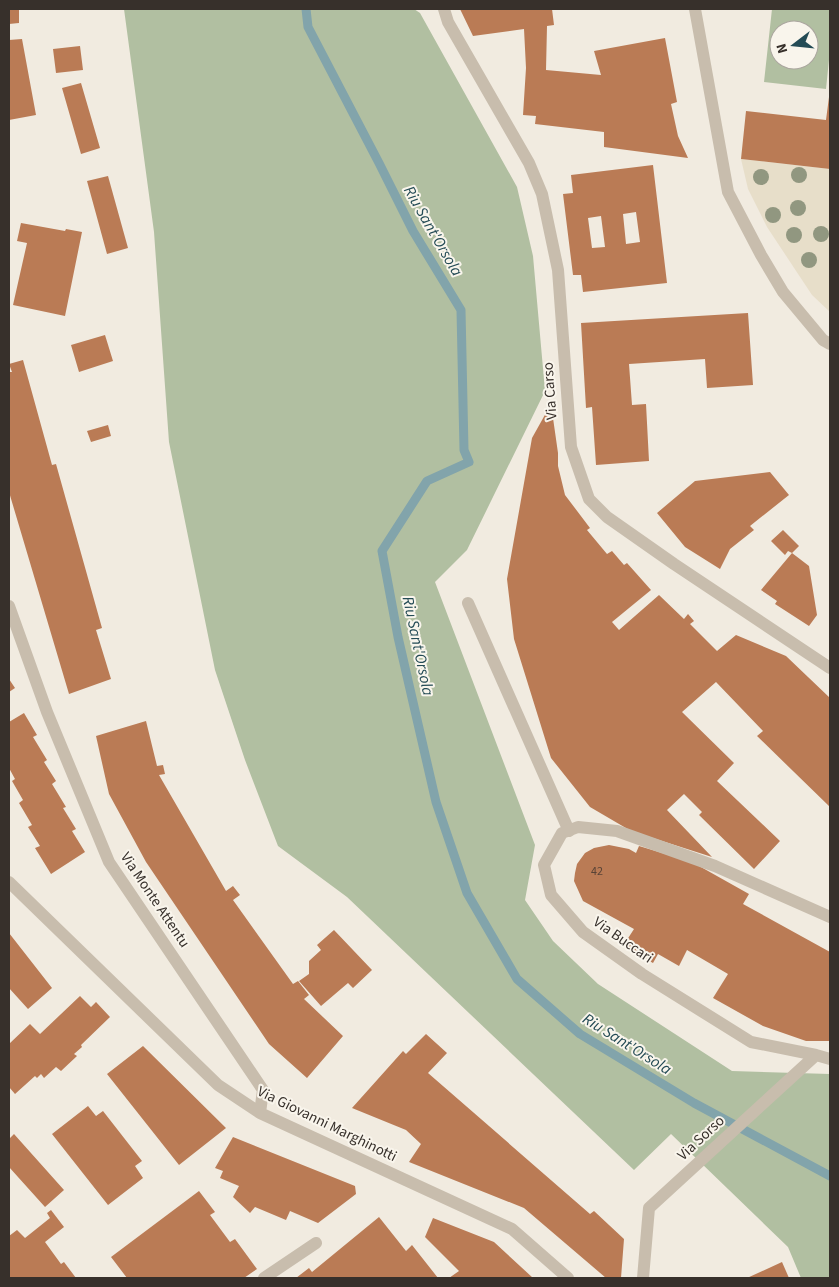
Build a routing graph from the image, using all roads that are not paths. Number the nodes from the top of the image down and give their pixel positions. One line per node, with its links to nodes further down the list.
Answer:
1 (444, 9): 6 (street, Via Carso)
2 (695, 9): 3 (street)
3 (830, 344)
4 (468, 602): 7 (street)
5 (9, 606): 12 (street, Via Monte Attentu)
6 (830, 668)
7 (569, 831): 9 (street); 10 (street, Via Buccari)
8 (9, 882): 12 (street, Via Giovanni Marghinotti)
9 (830, 916)
10 (816, 1055): 11 (street); 16 (street, Via Sorso)
11 (830, 1058)
12 (260, 1113): 15 (street, Via Giovanni Marghinotti)
13 (316, 1243): 14 (street)
14 (264, 1278)
15 (568, 1278)
16 (643, 1278)

